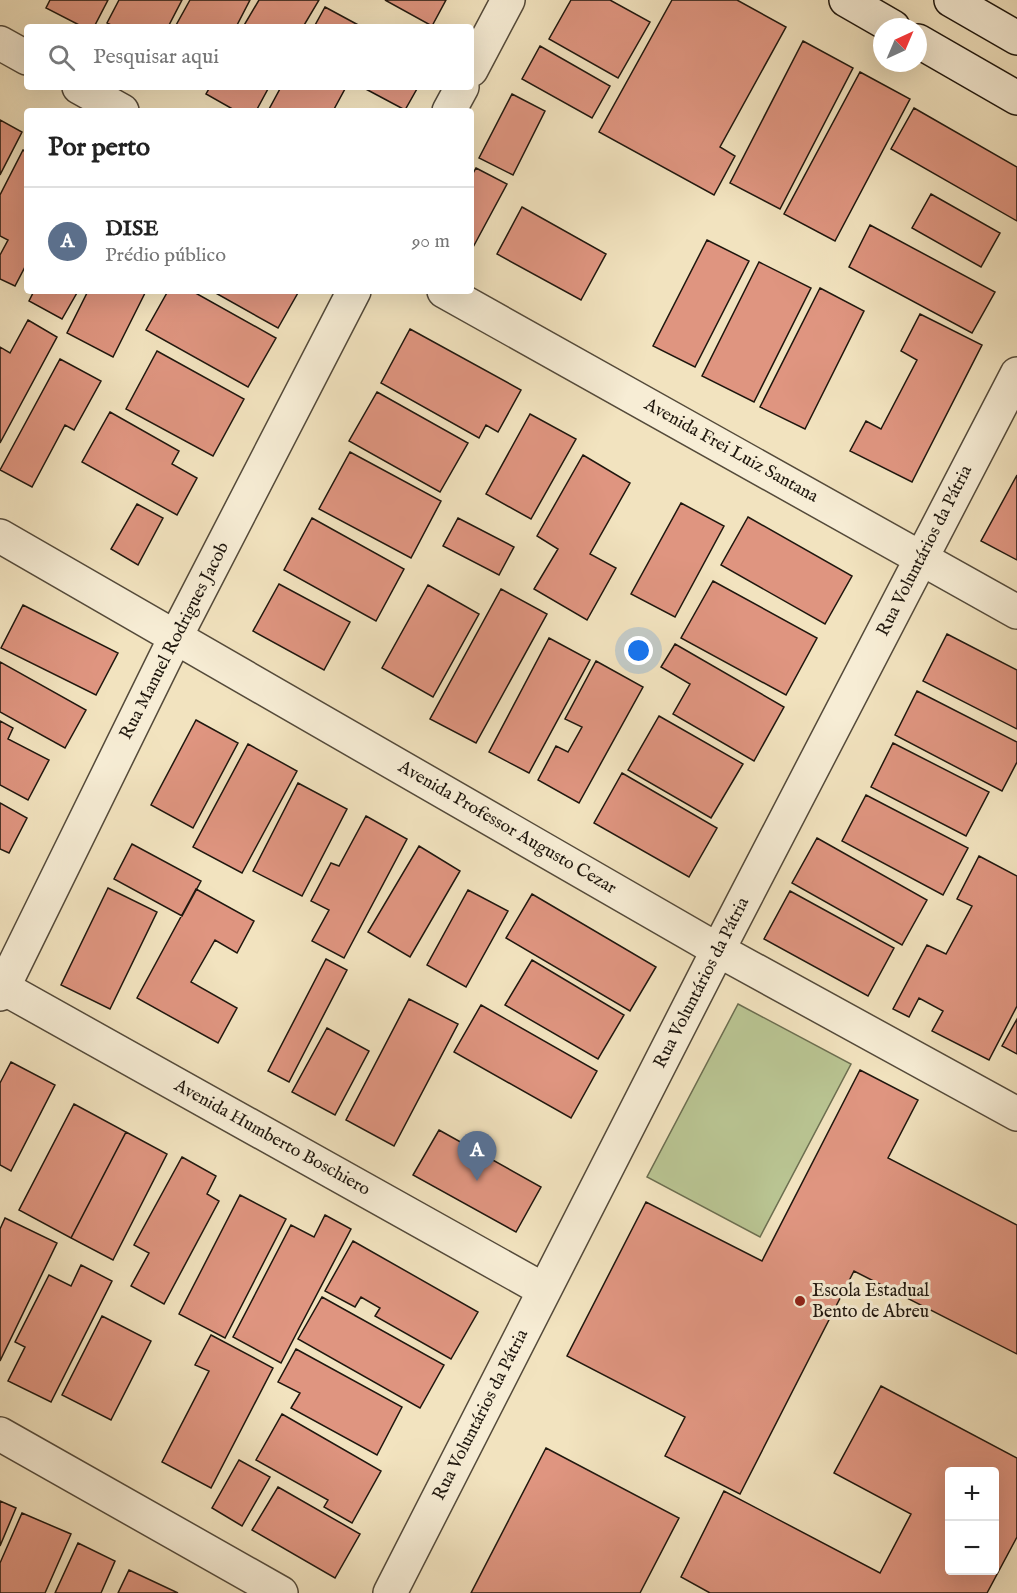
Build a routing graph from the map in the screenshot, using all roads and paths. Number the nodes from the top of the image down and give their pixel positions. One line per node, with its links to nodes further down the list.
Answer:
1 (508, 0): 9 (street)
2 (846, 0): 4 (street)
3 (951, 0): 5 (street)
4 (877, 18)
5 (1017, 38)
6 (0, 43): 8 (street)
7 (927, 46): 12 (street)
8 (24, 56)
9 (474, 64)
10 (84, 90): 13 (street)
11 (460, 90): 14 (street)
12 (1017, 98)
13 (117, 108)
14 (451, 108)
15 (352, 294): 21 (street, Rua Manuel Rodrigues Jacob)
16 (449, 294): 19 (street, Avenida Frei Luiz Santana)
17 (1017, 374): 19 (street, Rua Voluntários da Pátria)
18 (0, 536): 21 (street, Avenida Professor Augusto Cezar)
19 (922, 557): 20 (street, Avenida Frei Luiz Santana); 22 (street, Rua Voluntários da Pátria)
20 (1017, 612)
21 (176, 636): 22 (street, Avenida Professor Augusto Cezar); 23 (street, Rua Manuel Rodrigues Jacob)
22 (718, 950): 24 (street, Avenida Professor Augusto Cezar); 25 (street, Rua Voluntários da Pátria)
23 (1, 989): 25 (street, Avenida Humberto Boschiero)
24 (1017, 1114)
25 (544, 1290): 28 (street, Rua Voluntários da Pátria)
26 (0, 1434): 27 (street)
27 (281, 1593)
28 (390, 1593)

